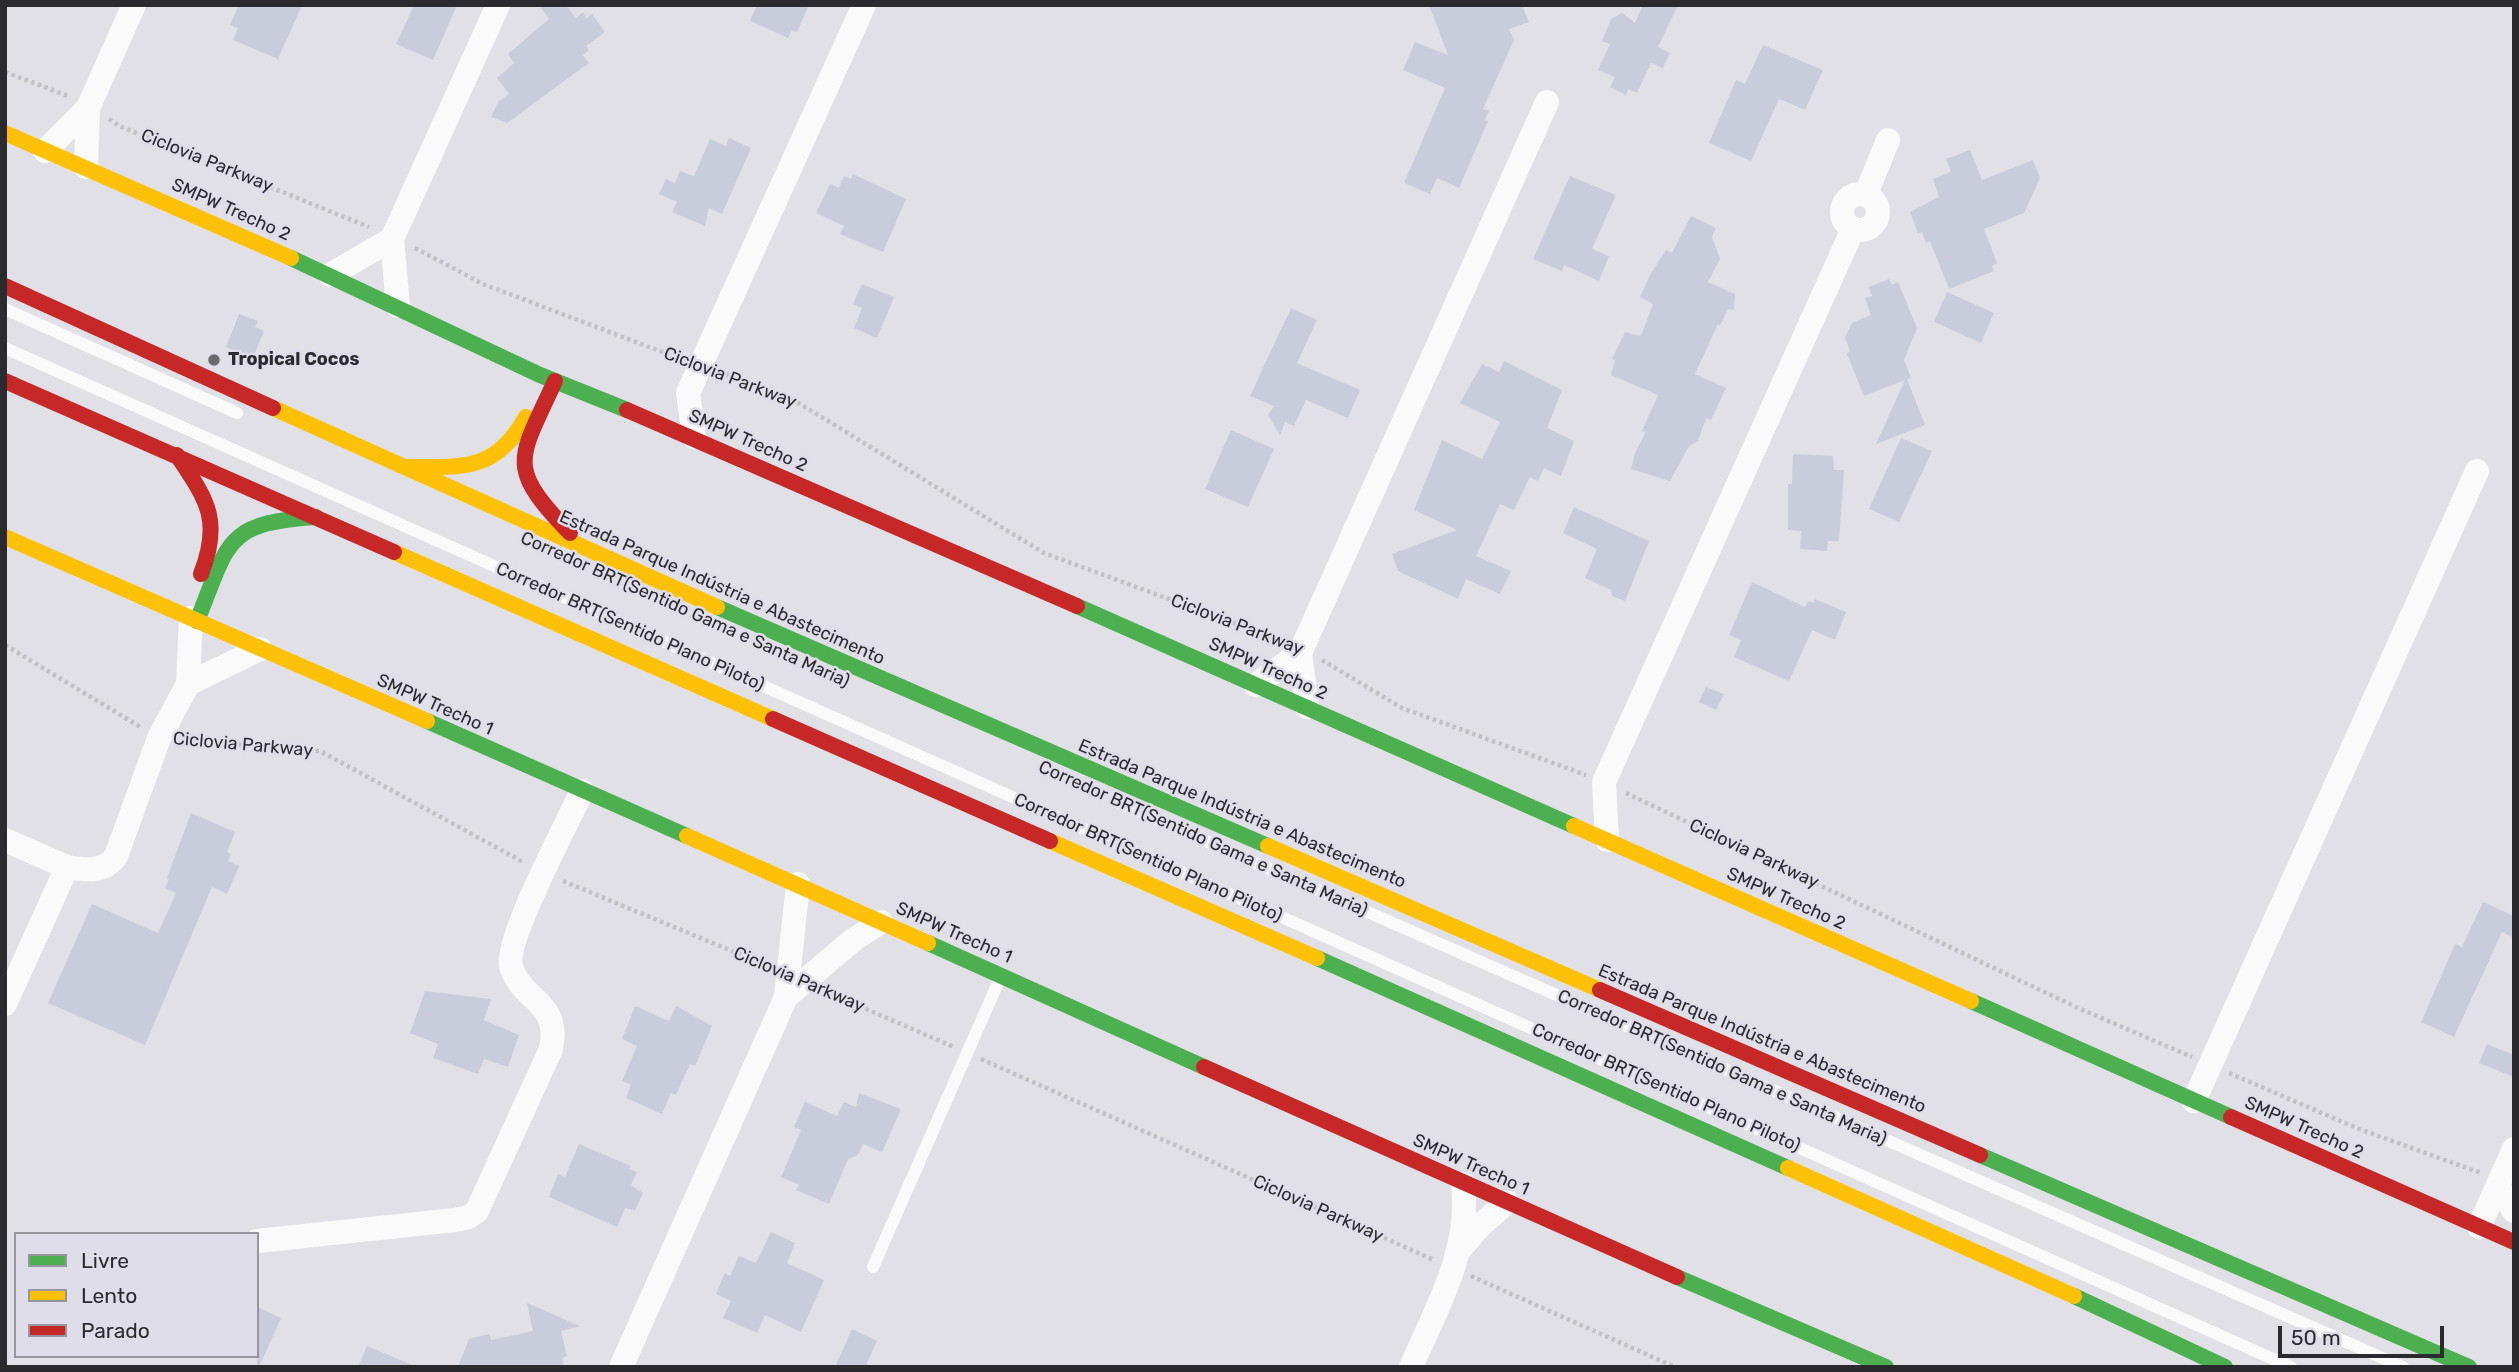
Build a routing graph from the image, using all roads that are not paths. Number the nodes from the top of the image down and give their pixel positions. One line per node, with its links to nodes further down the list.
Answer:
1 (134, 5): 5 (street)
2 (498, 5): 10 (street)
3 (864, 5): 18 (street)
4 (1547, 102): 30 (street)
5 (89, 106): 8 (street); 9 (street)
6 (5, 133): 8 (main road, SMPW Trecho 2)
7 (1888, 140): 34 (street)
8 (45, 151): 9 (main road, SMPW Trecho 2)
9 (86, 167): 11 (main road, SMPW Trecho 2)
10 (393, 238): 11 (street); 13 (street)
11 (330, 275): 13 (main road, SMPW Trecho 2)
12 (5, 286): 23 (main road, Estrada Parque Indústria e Abastecimento)
13 (398, 306): 16 (main road, SMPW Trecho 2)
14 (5, 309): 19 (lane)
15 (5, 348): 61 (lane, Corredor BRT(Sentido Plano Piloto))
16 (548, 378): 20 (main road, SMPW Trecho 2); 23 (main road); 27 (main road)
17 (5, 381): 22 (main road)
18 (688, 393): 20 (street); 21 (street)
19 (248, 417)
20 (646, 418): 21 (main road, SMPW Trecho 2)
21 (694, 437): 32 (main road, SMPW Trecho 2)
22 (177, 455): 25 (main road); 28 (main road)
23 (401, 467): 27 (main road, Estrada Parque Indústria e Abastecimento)
24 (2477, 471): 46 (street)
25 (318, 517): 28 (main road); 60 (main road)
26 (5, 537): 28 (main road, SMPW Trecho 1)
27 (590, 552): 63 (main road, Estrada Parque Indústria e Abastecimento)
28 (190, 618): 29 (main road, SMPW Trecho 1); 31 (street)
29 (260, 649): 31 (street); 35 (main road, SMPW Trecho 1)
30 (1301, 651): 32 (street); 33 (street)
31 (188, 684): 40 (street)
32 (1256, 685): 33 (main road, SMPW Trecho 2)
33 (1307, 707): 37 (main road, SMPW Trecho 2)
34 (1603, 785): 37 (street); 39 (street)
35 (582, 791): 41 (main road, SMPW Trecho 1); 53 (street)
36 (1097, 793): 62 (lane, Corredor BRT(Sentido Gama e Santa Maria))
37 (1566, 822): 39 (main road, SMPW Trecho 2)
38 (5, 840): 40 (street)
39 (1607, 840): 46 (main road, SMPW Trecho 2)
40 (67, 867): 45 (street)
41 (798, 884): 42 (main road, SMPW Trecho 1); 44 (street)
42 (881, 922): 43 (main road, SMPW Trecho 1); 44 (street)
43 (1001, 976): 49 (main road, SMPW Trecho 1); 56 (lane)
44 (793, 985): 57 (street)
45 (5, 1004)
46 (2194, 1101): 52 (main road, SMPW Trecho 2)
47 (2514, 1149): 48 (street)
48 (2499, 1183): 51 (street); 52 (street)
49 (1463, 1184): 50 (main road, SMPW Trecho 1); 55 (street)
50 (1507, 1202): 55 (street); 59 (main road, SMPW Trecho 1)
51 (2514, 1211)
52 (2479, 1227): 54 (main road, SMPW Trecho 2)
53 (259, 1241)
54 (2514, 1242)
55 (1457, 1259): 58 (street)
56 (873, 1267)
57 (621, 1367)
58 (1411, 1367)
59 (1886, 1367)
60 (2225, 1367)
61 (2291, 1367)
62 (2403, 1367)
63 (2469, 1367)

